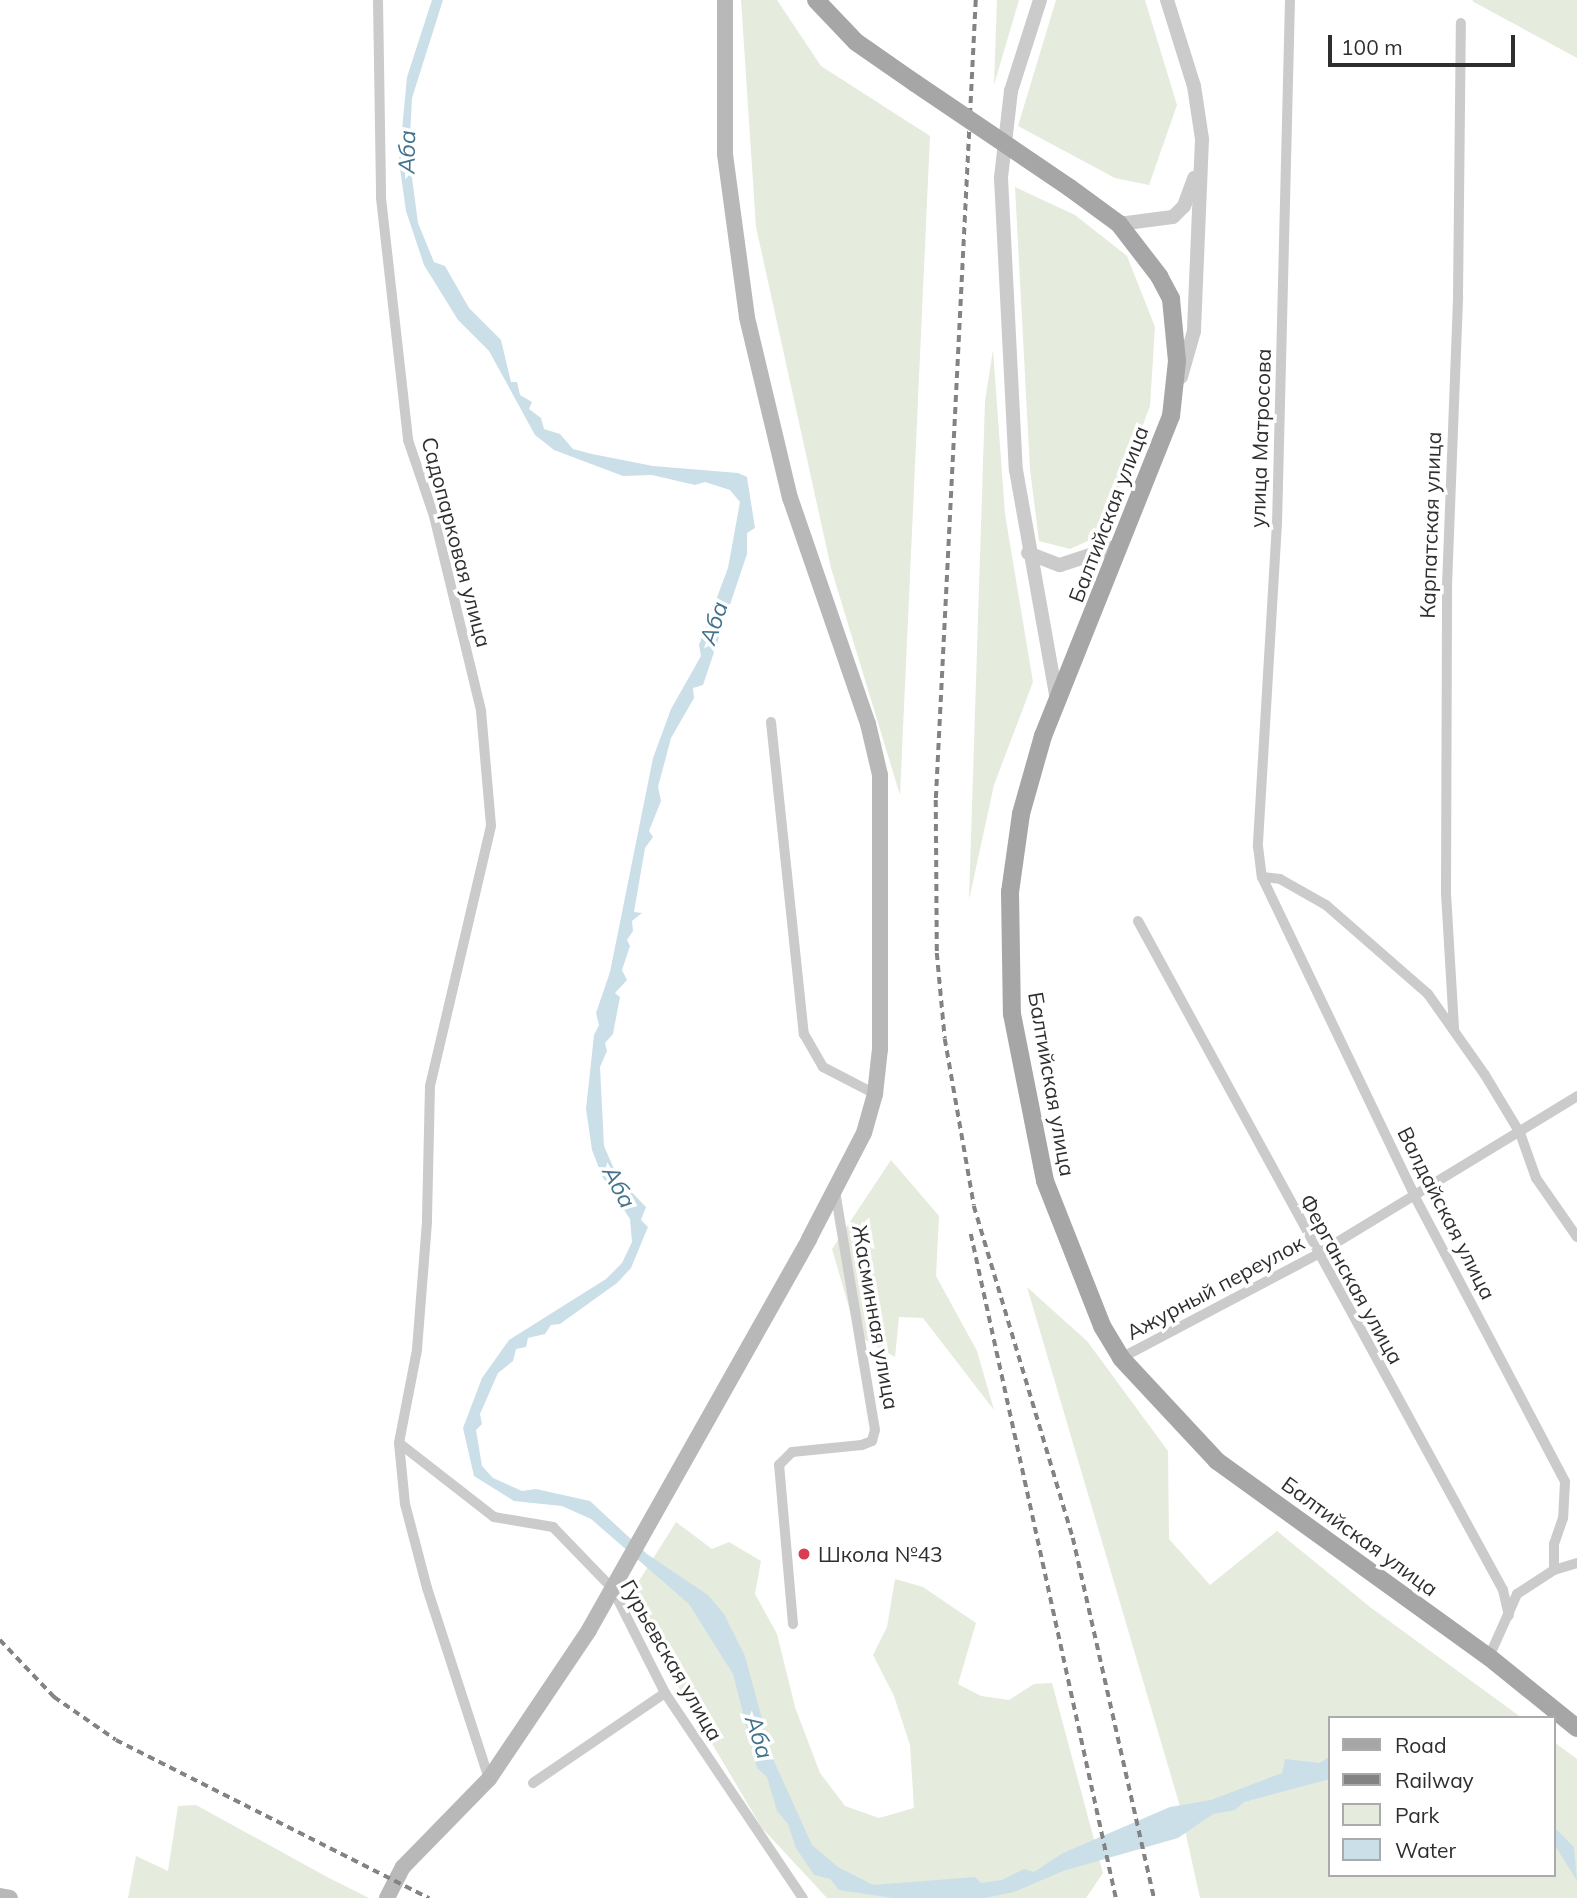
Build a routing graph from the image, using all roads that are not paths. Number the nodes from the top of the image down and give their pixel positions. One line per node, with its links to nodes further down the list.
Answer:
1 (379, 0): 26 (street, Садопарковая улица)
2 (725, 0): 18 (main road)
3 (816, 0): 9 (main road, Балтийская улица, bridge)
4 (1040, 0): 12 (street)
5 (1167, 0): 8 (street)
6 (1290, 0): 15 (street, улица Матросова)
7 (1461, 23): 17 (street, Карпатская улица)
8 (1202, 139): 9 (street); 10 (street)
9 (1119, 224): 10 (main road, Балтийская улица)
10 (1171, 416): 11 (main road, Балтийская улица)
11 (1121, 545): 12 (street); 13 (main road, Балтийская улица)
12 (1028, 553): 13 (street)
13 (1058, 701): 25 (main road, Балтийская улица)
14 (771, 722): 18 (street)
15 (1262, 877): 17 (street, Карпатская улица); 22 (street, Валдайская улица)
16 (1138, 921): 24 (street, Ферганская улица)
17 (1454, 1028): 20 (street, Карпатская улица)
18 (875, 1094): 21 (main road)
19 (1577, 1096): 20 (street, Ажурный переулок)
20 (1520, 1133): 22 (street, Ажурный переулок); 23 (street, Карпатская улица)
21 (835, 1190): 29 (main road); 31 (street, Жасминная улица)
22 (1415, 1196): 24 (street, Ажурный переулок); 28 (street, Валдайская улица)
23 (1577, 1237)
24 (1317, 1255): 25 (street, Ажурный переулок); 30 (street, Ферганская улица)
25 (1121, 1358): 32 (main road, Балтийская улица)
26 (399, 1443): 29 (street, Гурьевская улица); 35 (street)
27 (1577, 1563): 28 (street)
28 (1555, 1570): 30 (street)
29 (615, 1583): 33 (street, Гурьевская улица); 35 (main road)
30 (1509, 1615): 32 (street)
31 (793, 1624)
32 (1489, 1657): 34 (main road, Балтийская улица)
33 (665, 1693): 36 (street); 40 (street, Гурьевская улица)
34 (1577, 1728)
35 (489, 1779): 39 (main road)
36 (533, 1783)
37 (0, 1896): 38 (main road)
38 (10, 1898)
39 (387, 1898)
40 (803, 1898)

